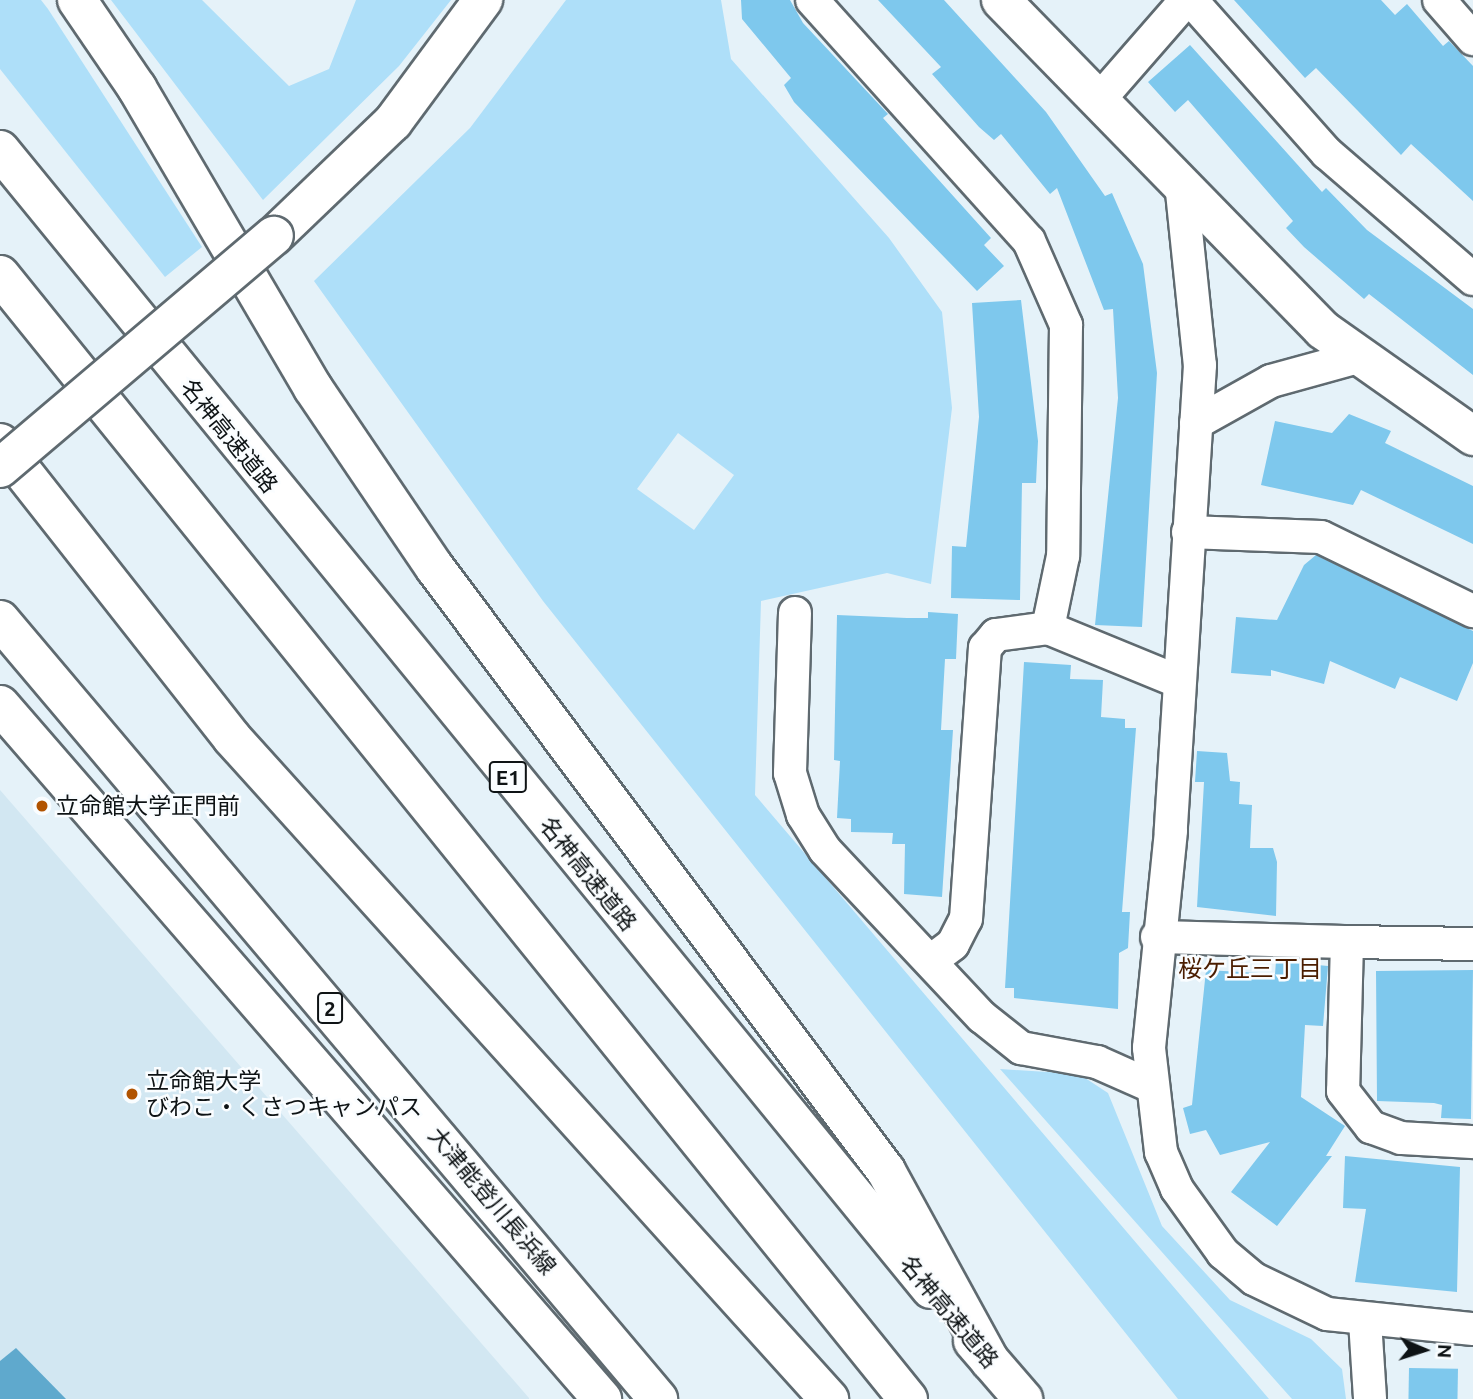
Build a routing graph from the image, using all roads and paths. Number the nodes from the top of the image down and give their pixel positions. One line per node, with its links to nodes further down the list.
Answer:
1 (77, 0): 33 (main road)
2 (483, 0): 17 (main road, bridge)
3 (813, 0): 22 (street)
4 (1001, 0): 8 (main road)
5 (1189, 0): 8 (street); 12 (street)
6 (1439, 0): 7 (street)
7 (1473, 39)
8 (1098, 101): 10 (main road)
9 (0, 150): 33 (main road, 名神高速道路 / E1)
10 (1182, 192): 13 (main road); 14 (street)
11 (0, 275): 37 (main road)
12 (1473, 279)
13 (1358, 357): 14 (street); 15 (main road)
14 (1196, 423): 18 (street)
15 (1473, 436)
16 (0, 443): 36 (main road)
17 (0, 468)
18 (1188, 532): 19 (street); 23 (street)
19 (1473, 611)
20 (795, 613): 28 (street)
21 (0, 620): 35 (main road, 大津能登川長浜線 / 2)
22 (1048, 628): 23 (street); 28 (street)
23 (1177, 681): 25 (street)
24 (0, 705): 34 (main road, 大津能登川長浜線 / 2)
25 (1157, 937): 26 (street); 29 (street)
26 (1347, 942): 27 (street); 30 (street)
27 (1473, 944)
28 (932, 960): 29 (street)
29 (1149, 1085): 31 (street)
30 (1473, 1142)
31 (1365, 1321): 32 (street); 39 (street)
32 (1473, 1329)
33 (990, 1362): 38 (main road, 名神高速道路 / E1)
34 (602, 1399)
35 (657, 1399)
36 (830, 1399)
37 (908, 1399)
38 (1023, 1399)
39 (1370, 1399)

